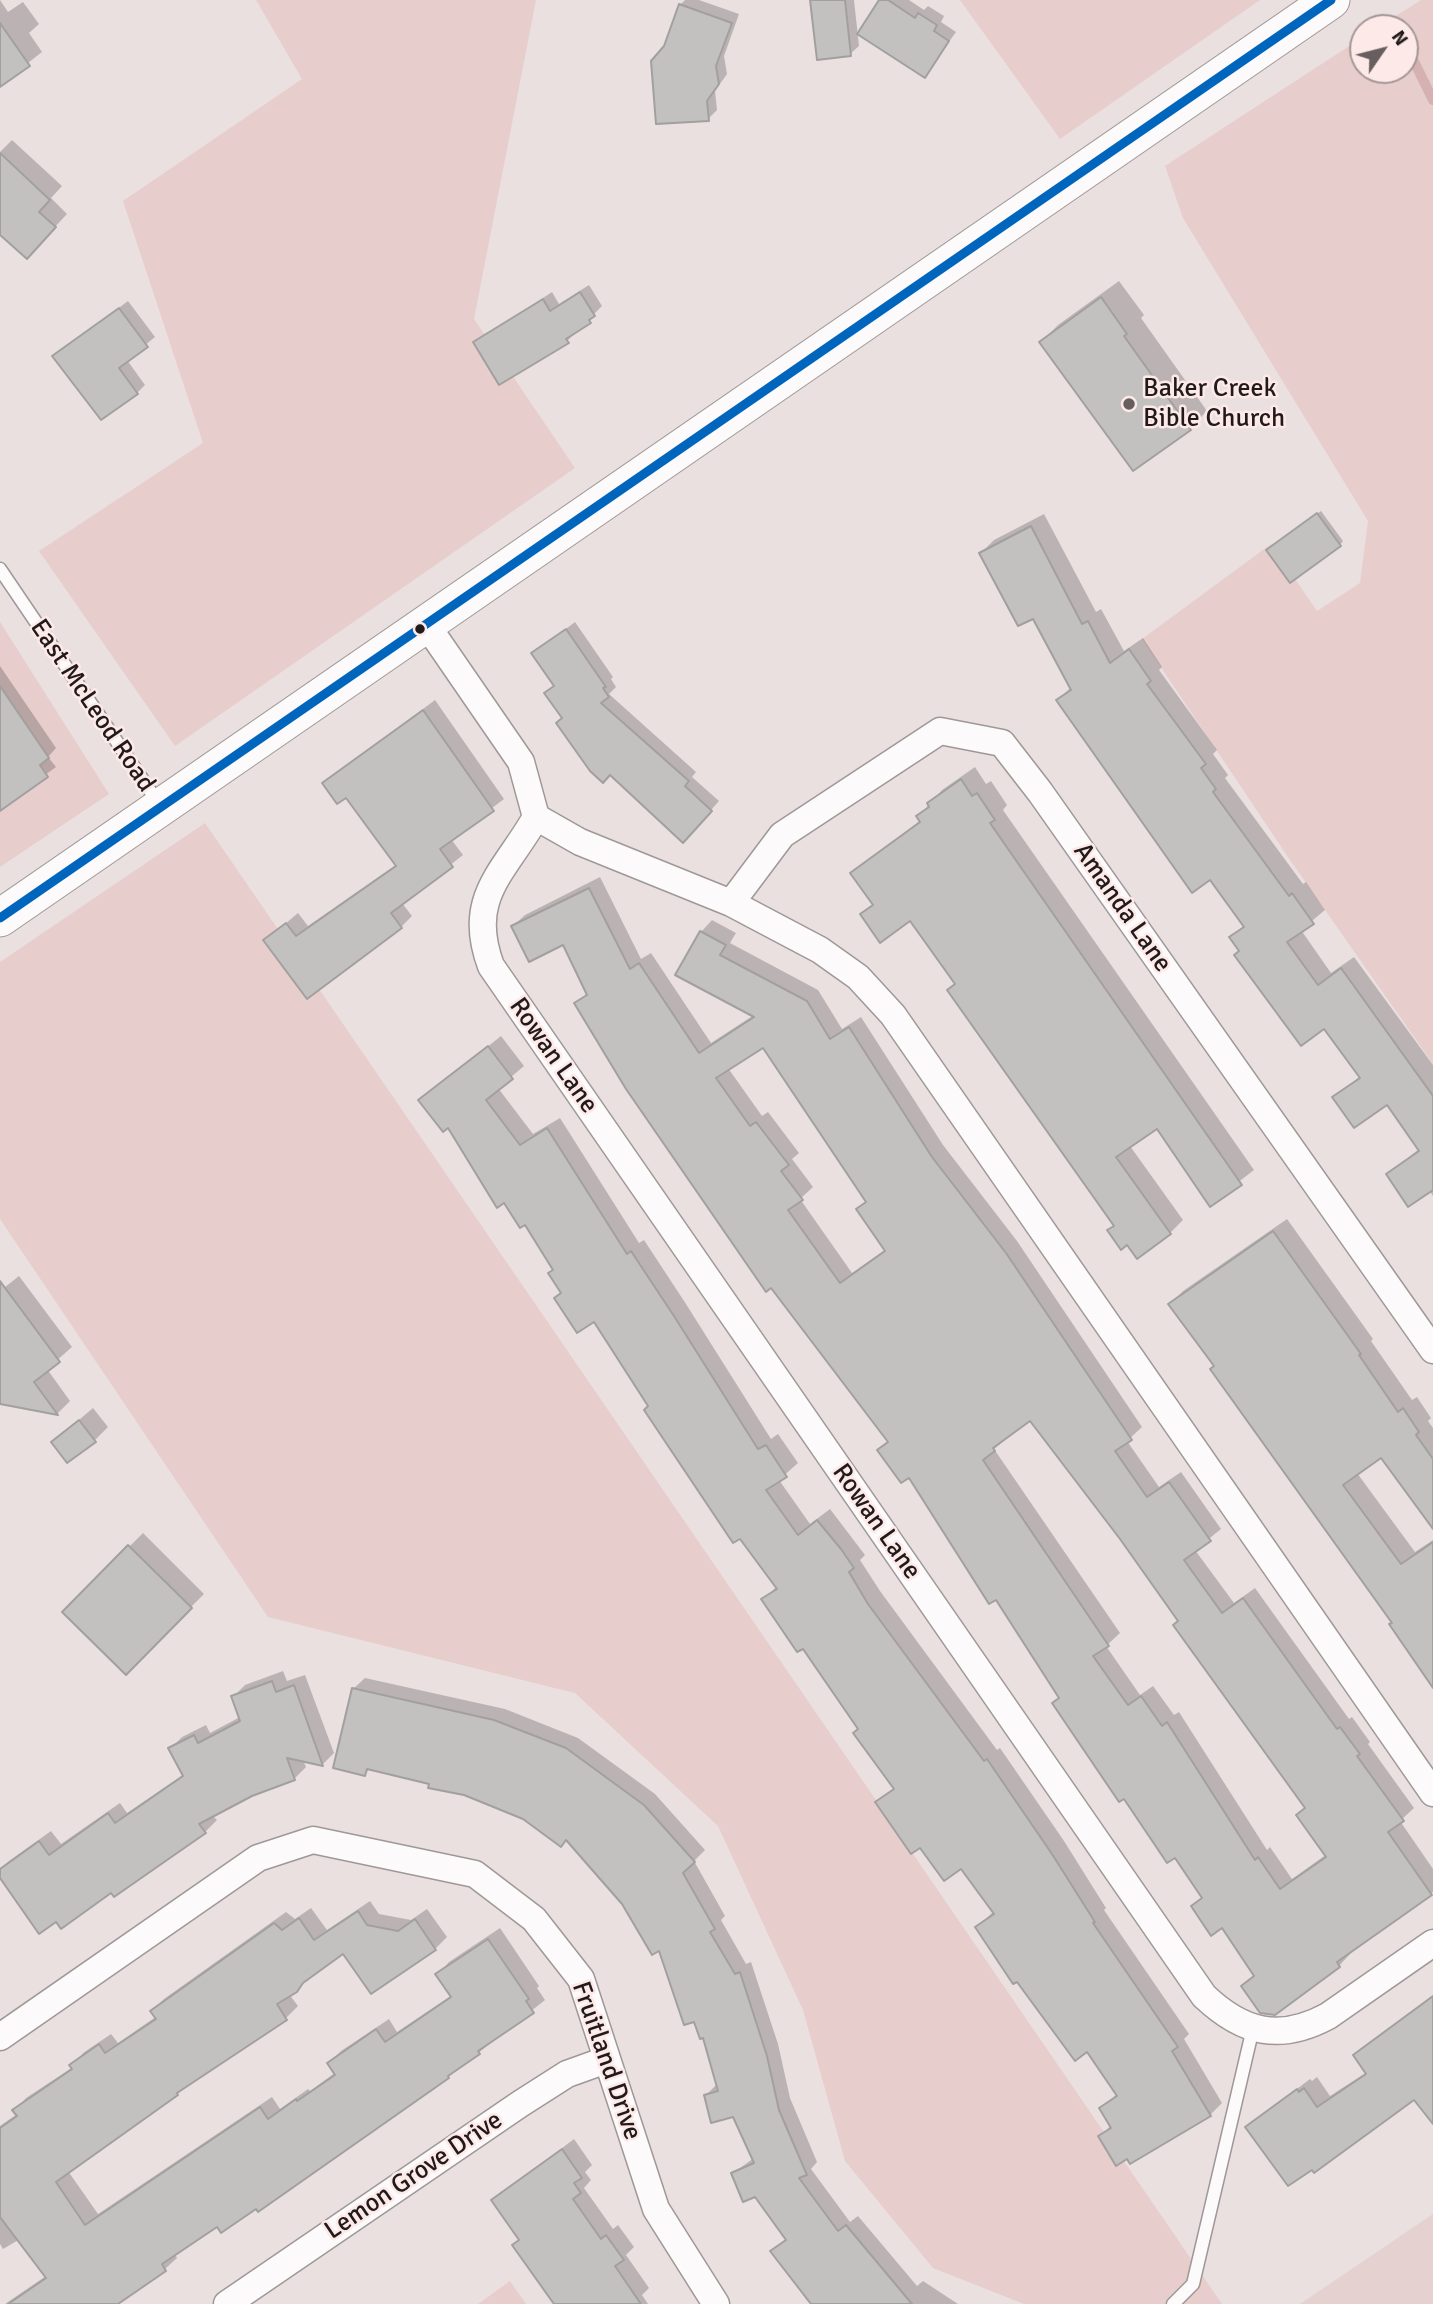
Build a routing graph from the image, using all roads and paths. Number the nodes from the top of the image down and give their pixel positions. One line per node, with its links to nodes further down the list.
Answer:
1 (1331, 0): 3 (main road)
2 (0, 569): 4 (lane, East McLeod Road)
3 (426, 624): 4 (main road); 5 (street)
4 (161, 807): 7 (main road)
5 (536, 817): 6 (street); 11 (street, Rowan Lane)
6 (731, 903): 8 (street, Amanda Lane); 9 (street)
7 (0, 918)
8 (1433, 1350)
9 (1433, 1793)
10 (1433, 1943): 11 (street, Rowan Lane)
11 (1253, 2028): 16 (lane)
12 (0, 2037): 13 (street, Fruitland Drive)
13 (606, 2060): 14 (street, Lemon Grove Drive); 15 (street, Fruitland Drive)
14 (227, 2304)
15 (716, 2304)
16 (1172, 2304)

